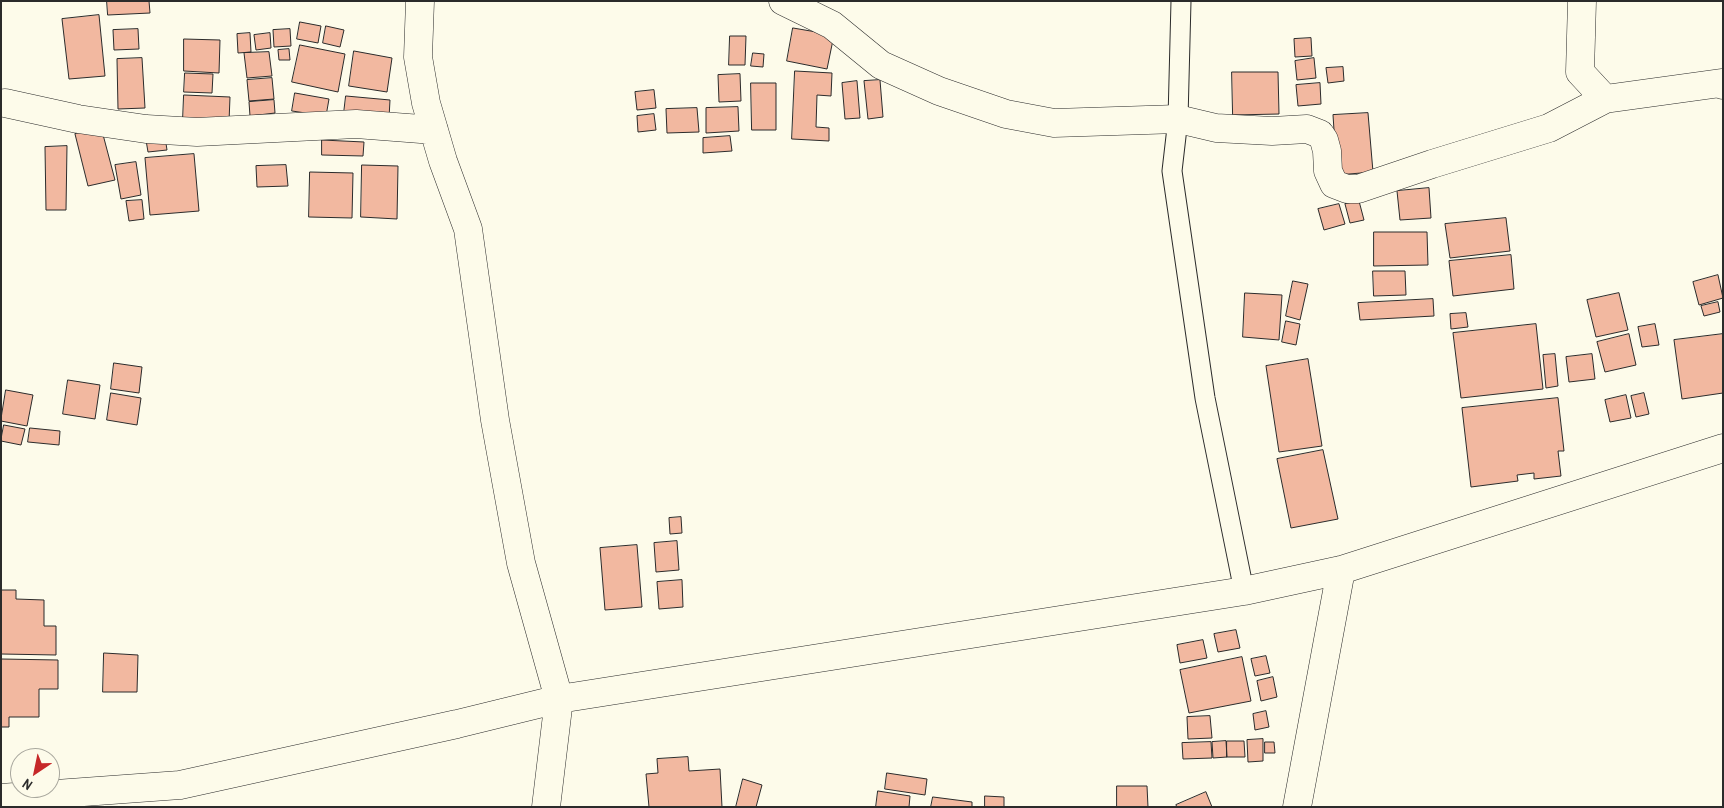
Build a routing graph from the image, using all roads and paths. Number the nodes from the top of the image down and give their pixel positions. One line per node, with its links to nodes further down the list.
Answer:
1 (420, 1): 9 (street)
2 (783, 1): 8 (street)
3 (1181, 1): 8 (lane)
4 (1582, 1): 6 (street)
5 (1723, 84): 6 (street)
6 (1605, 99): 8 (street)
7 (5, 103): 9 (street)
8 (1178, 119): 12 (lane)
9 (434, 130): 13 (street)
10 (1723, 448): 11 (street)
11 (1341, 570): 12 (street); 16 (street)
12 (1244, 591): 13 (street)
13 (559, 699): 14 (street); 15 (street)
14 (1, 798)
15 (546, 807)
16 (1297, 807)

